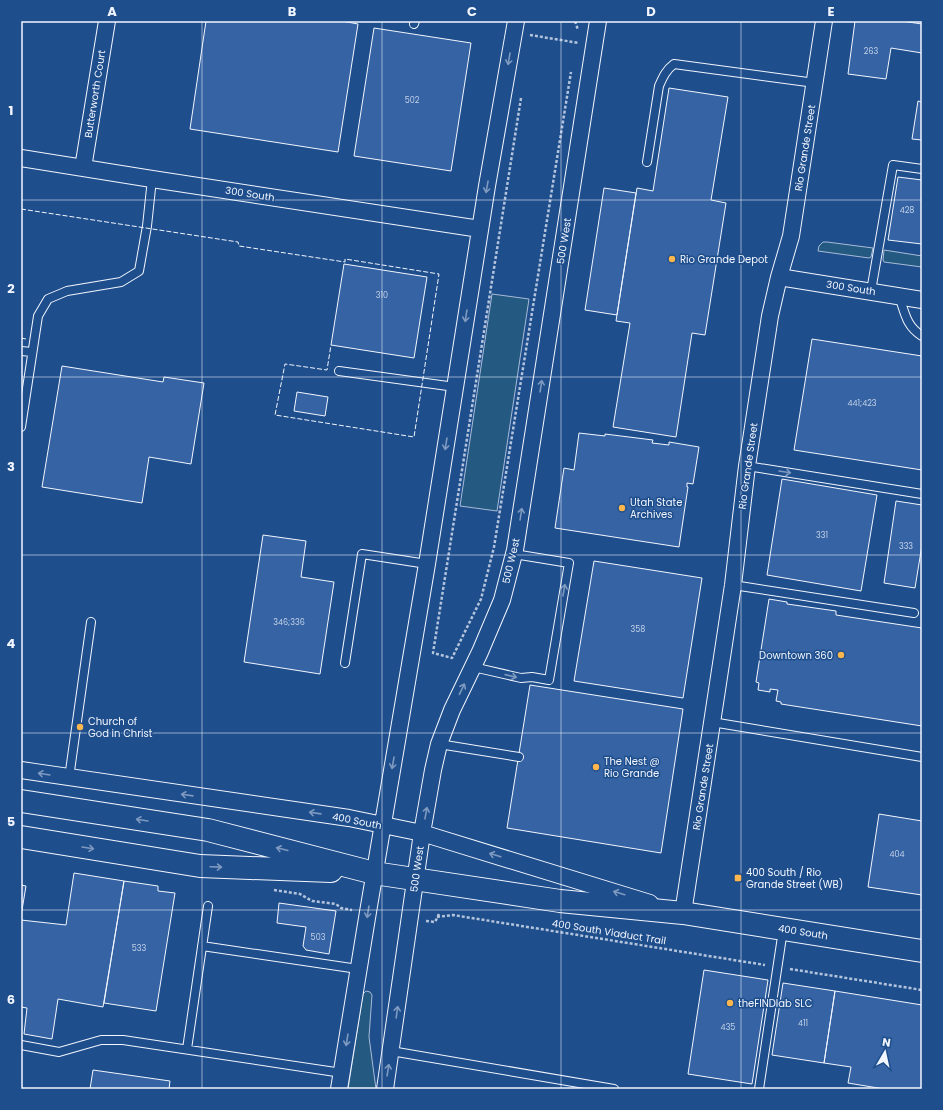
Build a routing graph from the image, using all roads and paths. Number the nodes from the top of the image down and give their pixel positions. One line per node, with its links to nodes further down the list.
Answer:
1 (107, 21): 19 (street, Butterworth Court)
2 (516, 21): 22 (street, one-way to 22)
3 (575, 21): 9 (path)
4 (598, 21): 36 (street, 500 West, one-way to 4)
5 (824, 21): 15 (street, Rio Grande Street)
6 (532, 28): 8 (path)
7 (527, 34): 8 (path)
8 (531, 35): 10 (path); 11 (path)
9 (577, 35)
10 (576, 42): 12 (path); 13 (path)
11 (530, 43)
12 (584, 44)
13 (575, 50)
14 (572, 65): 16 (path)
15 (815, 83): 18 (lane); 23 (street, Rio Grande Street)
16 (522, 96)
17 (21, 158): 19 (street, 300 South)
18 (647, 162)
19 (83, 168): 21 (street, 300 South)
20 (922, 169): 24 (lane)
21 (152, 179): 22 (street, 300 South); 29 (lane)
22 (480, 229): 31 (street, one-way to 31)
23 (779, 277): 24 (street, 300 South); 34 (street, Rio Grande Street)
24 (871, 291): 25 (street, 300 South)
25 (899, 296): 26 (street, 300 South); 27 (lane)
26 (922, 300)
27 (922, 336)
28 (21, 351): 29 (lane)
29 (32, 352): 32 (lane)
30 (339, 371): 31 (lane)
31 (455, 388): 37 (street, one-way to 37)
32 (23, 401): 33 (lane)
33 (21, 427)
34 (747, 466): 35 (lane, one-way to 35); 38 (street, Rio Grande Street)
35 (922, 494)
36 (514, 554): 42 (street, 500 West); 42 (lane, one-way to 36)
37 (427, 564): 41 (lane); 50 (street, one-way to 50)
38 (734, 585): 39 (lane); 43 (street, Rio Grande Street)
39 (914, 613)
40 (91, 622): 48 (lane)
41 (345, 663)
42 (472, 667): 44 (street, 500 West, one-way to 42)
43 (712, 722): 45 (lane); 58 (street, Rio Grande Street)
44 (439, 744): 46 (lane); 51 (street, 500 West, one-way to 44)
45 (922, 756)
46 (519, 757)
47 (21, 770): 48 (street, 400 South, one-way to 47)
48 (69, 778): 50 (street, 400 South, one-way to 48)
49 (21, 801): 53 (main road, 400 South, one-way to 49)
50 (382, 825): 51 (street, 400 South); 53 (street)
51 (422, 833): 54 (street, 500 West); 58 (street, 400 South, one-way to 51)
52 (21, 837): 53 (main road, 400 South, one-way to 53)
53 (374, 873): 54 (main road, 400 South); 57 (street, one-way to 57)
54 (416, 880): 58 (main road, 400 South); 59 (street, 500 West)
55 (300, 894): 57 (path)
56 (208, 906): 61 (lane)
57 (368, 912): 64 (street)
58 (683, 913): 60 (main road, 400 South)
59 (410, 919): 63 (path, 400 South Viaduct Trail); 68 (street, 500 West, one-way to 59)
60 (783, 929): 62 (main road, 400 South); 63 (lane)
61 (202, 946): 64 (lane); 67 (lane)
62 (922, 951)
63 (777, 967): 65 (path, 400 South Viaduct Trail); 73 (lane)
64 (358, 969): 69 (street, one-way to 69)
65 (922, 990)
66 (21, 1045): 67 (lane)
67 (187, 1050): 69 (lane)
68 (391, 1051): 71 (street, 500 West, one-way to 68); 72 (lane)
69 (342, 1073): 70 (street)
70 (339, 1089)
71 (385, 1089)
72 (614, 1089)
73 (759, 1089)

